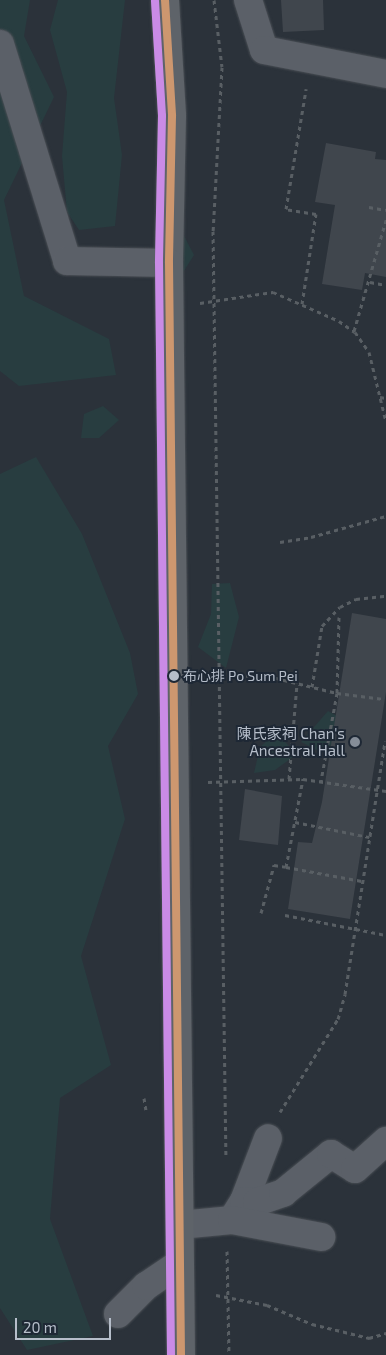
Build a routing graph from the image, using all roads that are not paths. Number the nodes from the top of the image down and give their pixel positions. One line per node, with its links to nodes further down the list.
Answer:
1 (165, 0): 5 (main road)
2 (248, 0): 4 (lane)
3 (0, 44): 5 (lane)
4 (386, 74)
5 (169, 263): 9 (main road)
6 (268, 1138): 8 (lane)
7 (386, 1141): 8 (lane)
8 (234, 1214): 9 (lane); 10 (lane)
9 (180, 1225): 11 (main road)
10 (321, 1237)
11 (180, 1263): 12 (lane); 13 (main road)
12 (118, 1314)
13 (181, 1355)

